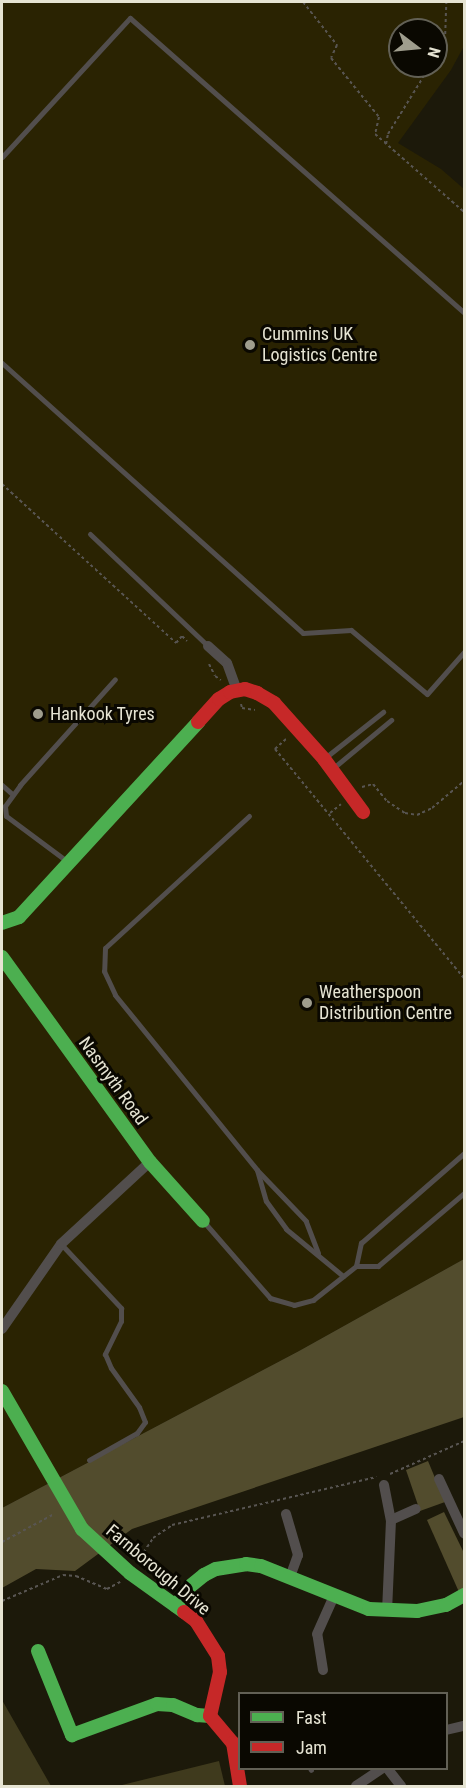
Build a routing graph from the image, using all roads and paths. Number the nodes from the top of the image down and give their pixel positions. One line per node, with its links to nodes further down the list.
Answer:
1 (303, 2): 5 (path)
2 (446, 2): 3 (path)
3 (446, 18)
4 (423, 78): 5 (path)
5 (387, 144): 7 (path)
6 (2, 157): 8 (lane)
7 (465, 212)
8 (465, 312)
9 (2, 363): 14 (lane)
10 (2, 484): 12 (path)
11 (90, 534): 13 (lane)
12 (190, 644)
13 (208, 646): 17 (street)
14 (465, 652)
15 (206, 658): 17 (path)
16 (115, 679): 25 (lane)
17 (237, 690): 19 (path); 22 (street); 31 (street)
18 (383, 712): 22 (lane)
19 (262, 714)
20 (391, 720): 22 (lane)
21 (282, 732): 28 (path)
22 (328, 764): 26 (street)
23 (465, 781): 26 (path)
24 (2, 785): 25 (lane)
25 (12, 794): 29 (lane)
26 (351, 796): 27 (street); 28 (path)
27 (363, 812)
28 (330, 813): 34 (path)
29 (4, 816): 31 (lane)
30 (249, 816): 37 (lane)
31 (70, 863): 32 (street)
32 (2, 923)
33 (2, 957): 36 (street, Nasmyth Road)
34 (465, 978)
35 (465, 1153): 42 (lane)
36 (150, 1162): 39 (street, Nasmyth Road); 40 (street)
37 (257, 1170): 41 (lane); 41 (lane)
38 (465, 1193): 42 (lane)
39 (203, 1221): 43 (lane)
40 (61, 1244): 44 (street); 47 (lane)
41 (318, 1253): 43 (lane)
42 (356, 1266): 43 (lane)
43 (343, 1276)
44 (2, 1329)
45 (2, 1391): 50 (street, Farnborough Drive)
46 (465, 1441): 56 (path)
47 (89, 1460)
48 (439, 1479): 54 (street)
49 (384, 1485): 53 (street)
50 (67, 1507): 55 (path); 56 (street, Farnborough Drive)
51 (416, 1509): 53 (street)
52 (286, 1514): 57 (street)
53 (391, 1520): 62 (street)
54 (465, 1533)
55 (2, 1542)
56 (130, 1573): 60 (path); 61 (street, Farnborough Drive)
57 (290, 1577): 58 (street); 61 (street)
58 (334, 1596): 62 (street); 64 (street)
59 (465, 1596): 62 (street)
60 (2, 1601)
61 (176, 1606): 65 (street, Farnborough Drive)
62 (387, 1611)
63 (38, 1651): 65 (street)
64 (323, 1670)
65 (210, 1716): 70 (street)
66 (465, 1726): 67 (street)
67 (448, 1730)
68 (382, 1770): 71 (street)
69 (387, 1770): 72 (street)
70 (240, 1786)
71 (357, 1786)
72 (401, 1786)

